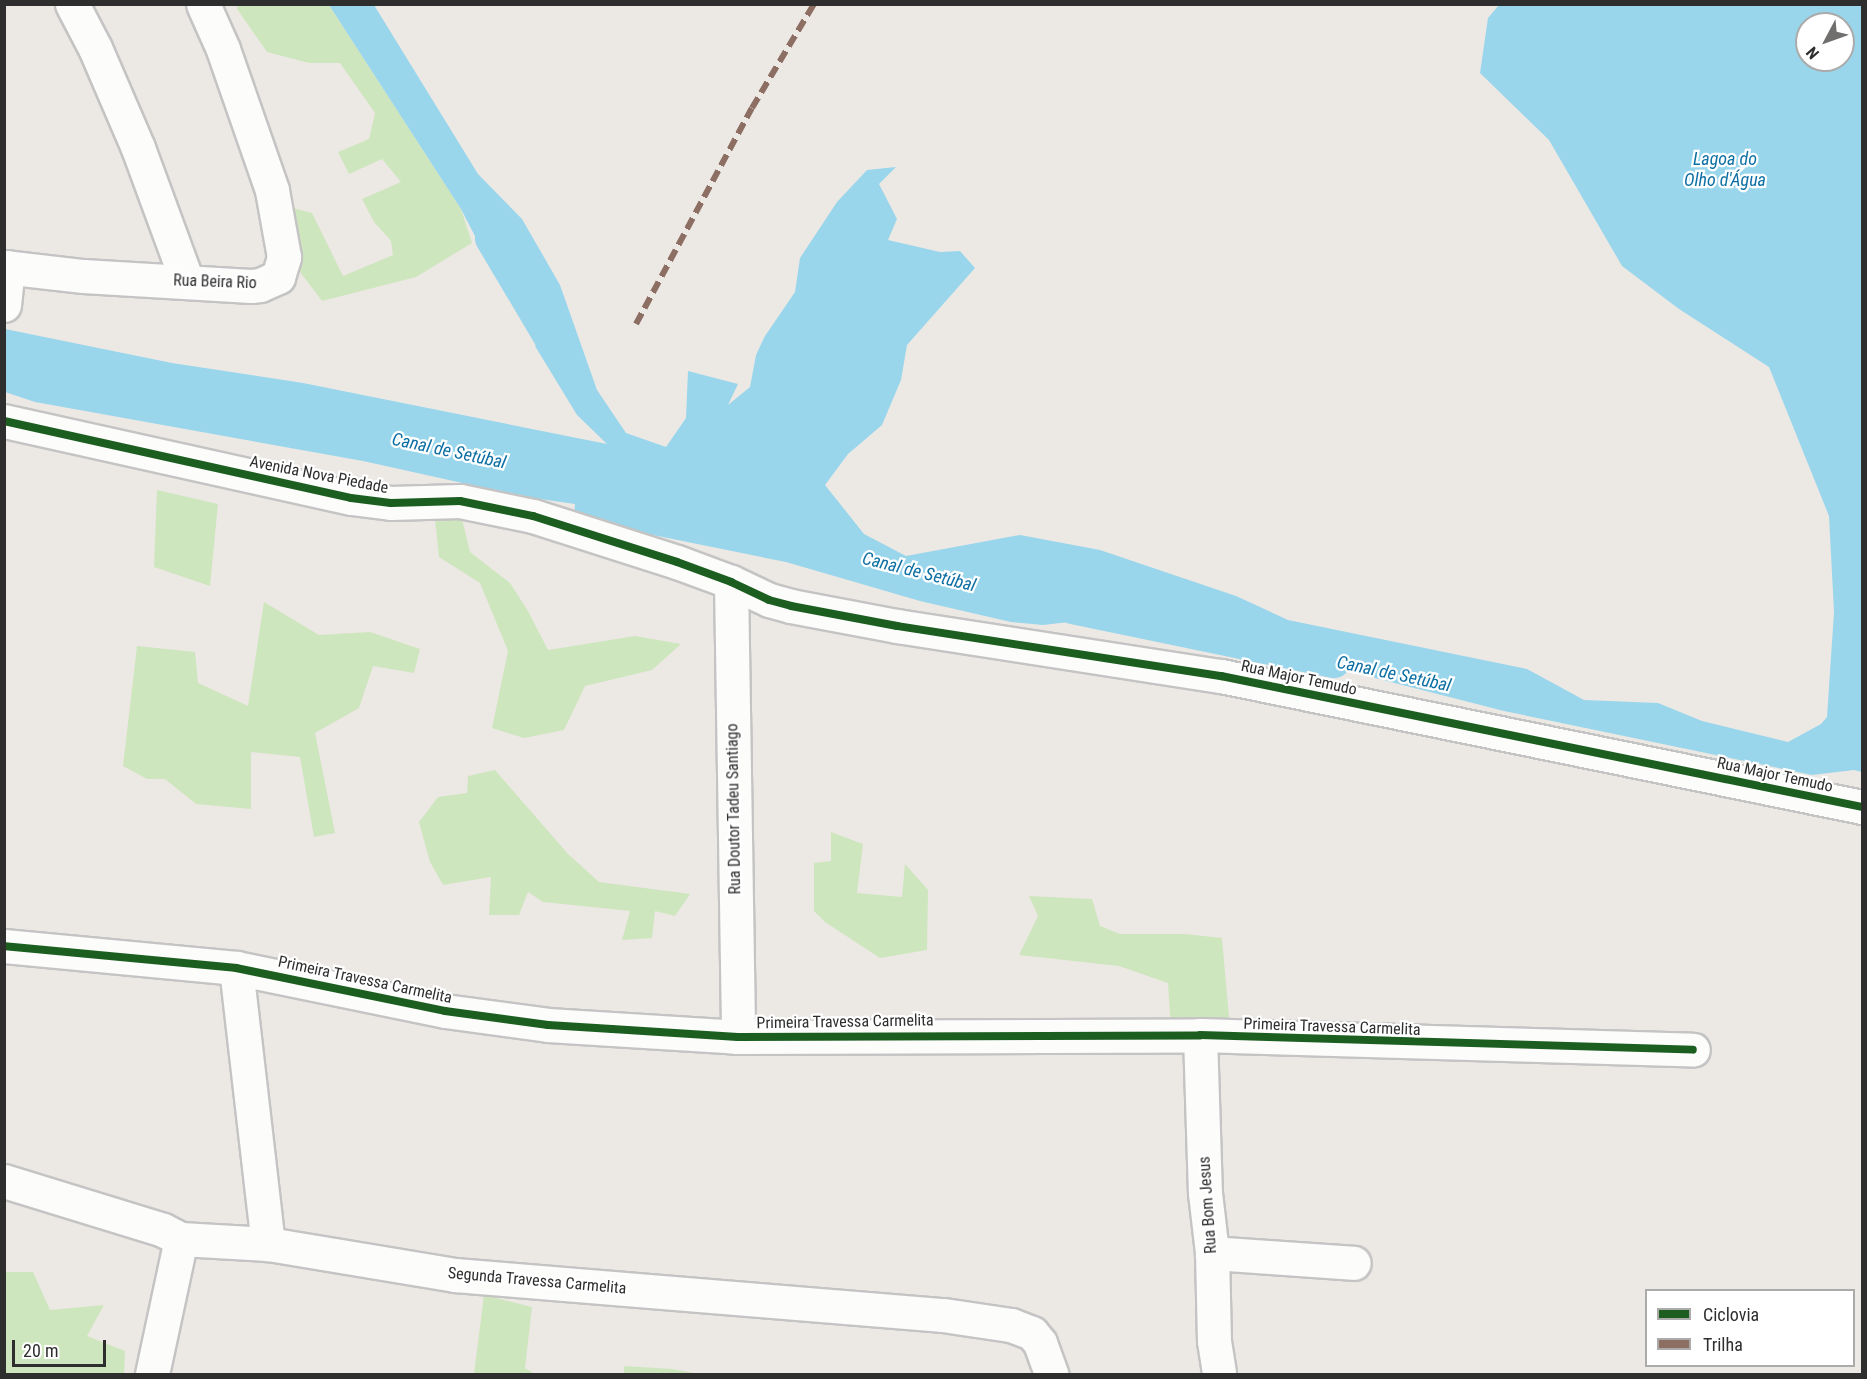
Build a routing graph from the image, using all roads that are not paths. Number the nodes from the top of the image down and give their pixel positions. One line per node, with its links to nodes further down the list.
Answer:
1 (72, 4): 4 (street)
2 (203, 4): 4 (street, Rua Beira Rio)
3 (6, 267): 4 (street, Rua Beira Rio); 5 (street)
4 (187, 281)
5 (4, 305)
6 (4, 421): 7 (street, Avenida Nova Piedade)
7 (731, 582): 8 (street, Rua Major Temudo); 12 (street, Rua Doutor Tadeu Santiago)
8 (1863, 807)
9 (4, 946): 10 (street, Primeira Travessa Carmelita)
10 (236, 968): 12 (street, Primeira Travessa Carmelita); 16 (street)
11 (1200, 1035): 12 (street, Primeira Travessa Carmelita); 13 (street, Primeira Travessa Carmelita); 17 (street, Rua Bom Jesus)
12 (738, 1036)
13 (1692, 1050)
14 (4, 1181): 15 (street, Segunda Travessa Carmelita)
15 (181, 1239): 16 (street, Segunda Travessa Carmelita); 19 (street)
16 (268, 1244): 20 (street, Segunda Travessa Carmelita)
17 (1212, 1253): 18 (street); 21 (street, Rua Bom Jesus)
18 (1354, 1263)
19 (152, 1374)
20 (1051, 1374)
21 (1219, 1374)

